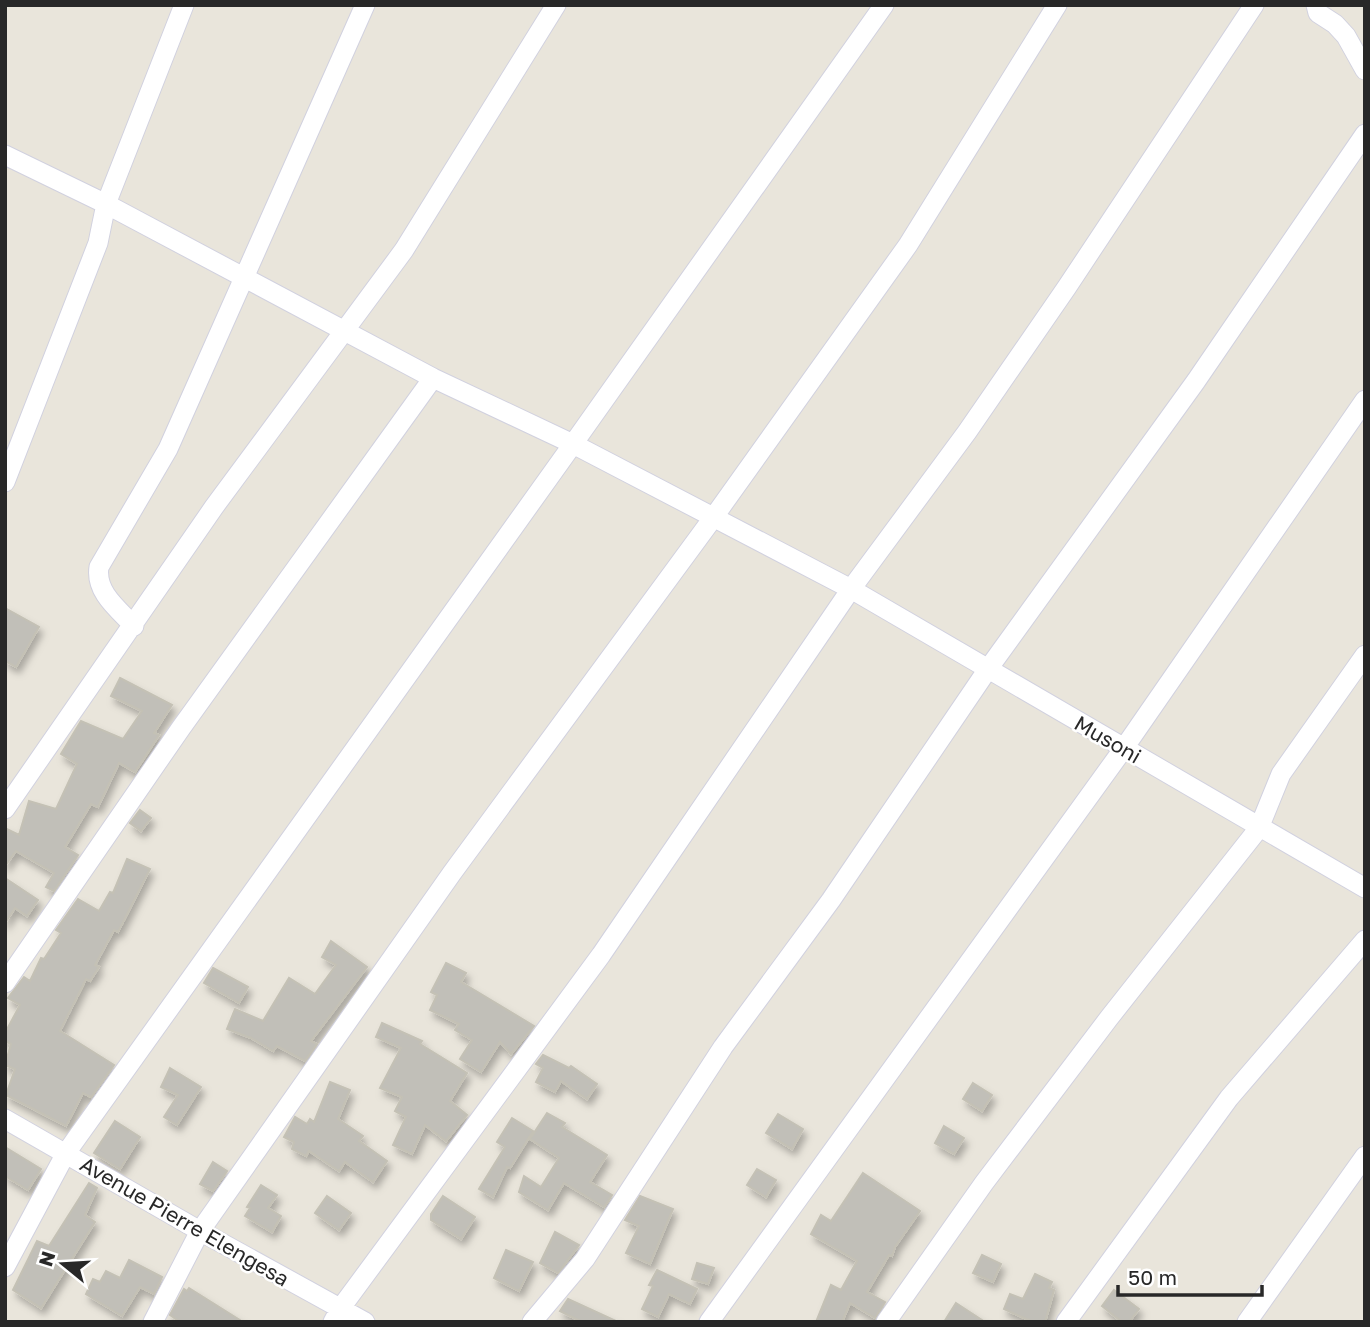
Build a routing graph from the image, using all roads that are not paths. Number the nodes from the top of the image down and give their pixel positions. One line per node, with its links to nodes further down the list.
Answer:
1 (184, 5): 11 (street)
2 (365, 5): 12 (street)
3 (556, 5): 13 (street)
4 (884, 5): 16 (street)
5 (1057, 5): 18 (street)
6 (1254, 5): 19 (street)
7 (1316, 5): 8 (street)
8 (1365, 70)
9 (1365, 134): 22 (street)
10 (5, 155): 11 (street, Musoni)
11 (106, 204): 12 (street, Musoni); 17 (street)
12 (245, 278): 13 (street, Musoni); 20 (street)
13 (346, 332): 14 (street, Musoni); 20 (street)
14 (433, 378): 16 (street, Musoni); 28 (street)
15 (1365, 400): 23 (street)
16 (573, 444): 18 (street, Musoni); 30 (street)
17 (5, 482)
18 (713, 519): 19 (street, Musoni); 32 (street)
19 (851, 589): 22 (street, Musoni); 34 (street)
20 (134, 626): 24 (street)
21 (1365, 655): 25 (street)
22 (988, 669): 23 (street, Musoni); 37 (street)
23 (1124, 748): 25 (street, Musoni); 38 (street)
24 (5, 809)
25 (1259, 828): 26 (street, Musoni); 39 (street)
26 (1365, 888)
27 (1365, 940): 40 (street)
28 (5, 983)
29 (5, 1119): 30 (street, Avenue Pierre Elengesa)
30 (66, 1153): 32 (street, Avenue Pierre Elengesa); 33 (street)
31 (1365, 1156): 41 (street)
32 (200, 1231): 34 (street, Avenue Pierre Elengesa); 35 (street)
33 (5, 1267)
34 (337, 1315): 36 (street, Avenue Pierre Elengesa)
35 (153, 1322)
36 (366, 1322)
37 (532, 1322)
38 (709, 1322)
39 (886, 1322)
40 (1066, 1322)
41 (1247, 1322)

